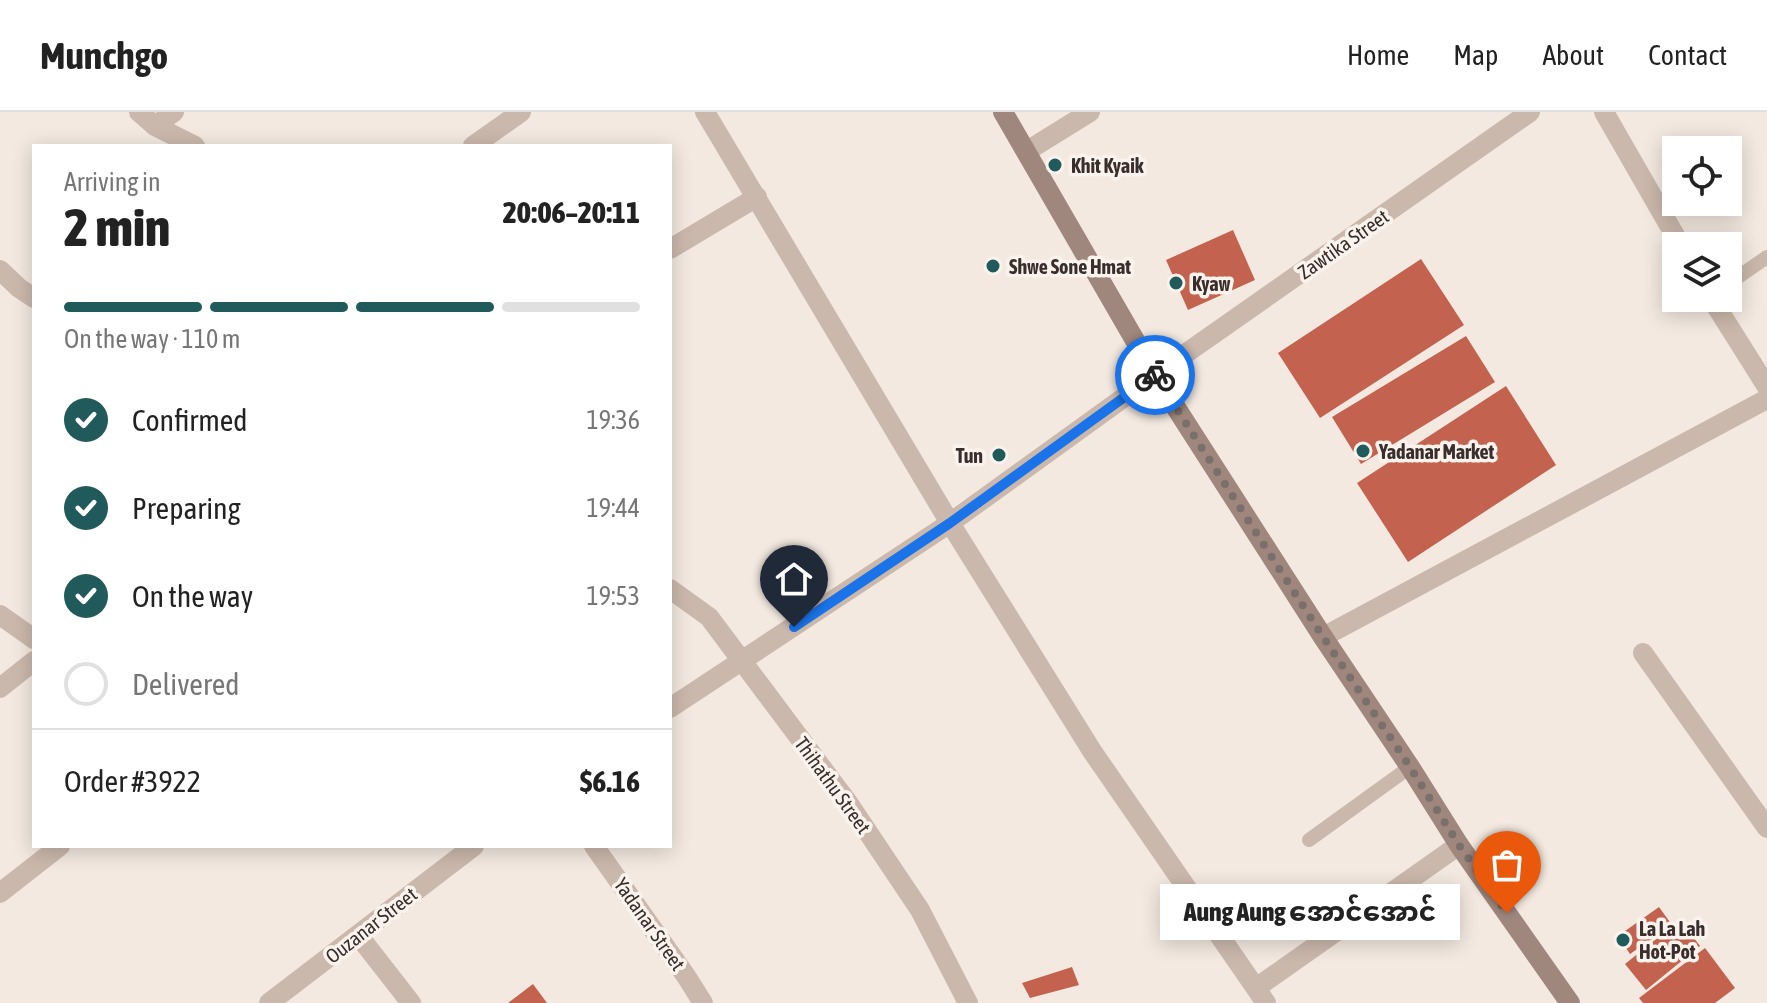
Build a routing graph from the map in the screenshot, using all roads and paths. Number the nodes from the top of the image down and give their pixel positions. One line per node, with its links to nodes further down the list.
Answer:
1 (139, 112): 9 (street)
2 (174, 112): 9 (street)
3 (521, 112): 11 (street)
4 (705, 112): 13 (street)
5 (1003, 112): 12 (main road)
6 (1090, 112): 12 (street)
7 (1530, 112): 21 (street, Zawtika Street)
8 (1604, 112): 14 (street)
9 (155, 126): 10 (street)
10 (191, 144)
11 (476, 144)
12 (1027, 151): 21 (main road)
13 (757, 197): 15 (street); 24 (street)
14 (1673, 232)
15 (672, 248)
16 (1767, 257): 18 (lane)
17 (0, 270): 19 (street)
18 (1742, 274)
19 (32, 297)
20 (1720, 312): 22 (street)
21 (1155, 375): 24 (street); 27 (main road)
22 (1767, 387)
23 (1767, 399): 27 (street)
24 (950, 523): 30 (street); 43 (street)
25 (672, 590): 30 (street, Thihathu Street)
26 (0, 615): 28 (street)
27 (1323, 637): 34 (main road)
28 (32, 638)
29 (1643, 653): 35 (street)
30 (742, 661): 33 (street); 47 (street, Thihathu Street)
31 (32, 663): 32 (street)
32 (0, 688)
33 (672, 707)
34 (1410, 767): 36 (lane); 37 (main road)
35 (1767, 828)
36 (1309, 840)
37 (1459, 845): 43 (street); 48 (main road)
38 (57, 848): 41 (street)
39 (471, 848): 42 (street, Ouzanar Street)
40 (595, 848): 46 (street, Yadanar Street)
41 (0, 893)
42 (358, 935): 44 (street, Ouzanar Street); 45 (street)
43 (1261, 995)
44 (269, 1003)
45 (411, 1003)
46 (703, 1003)
47 (968, 1003)
48 (1570, 1003)

